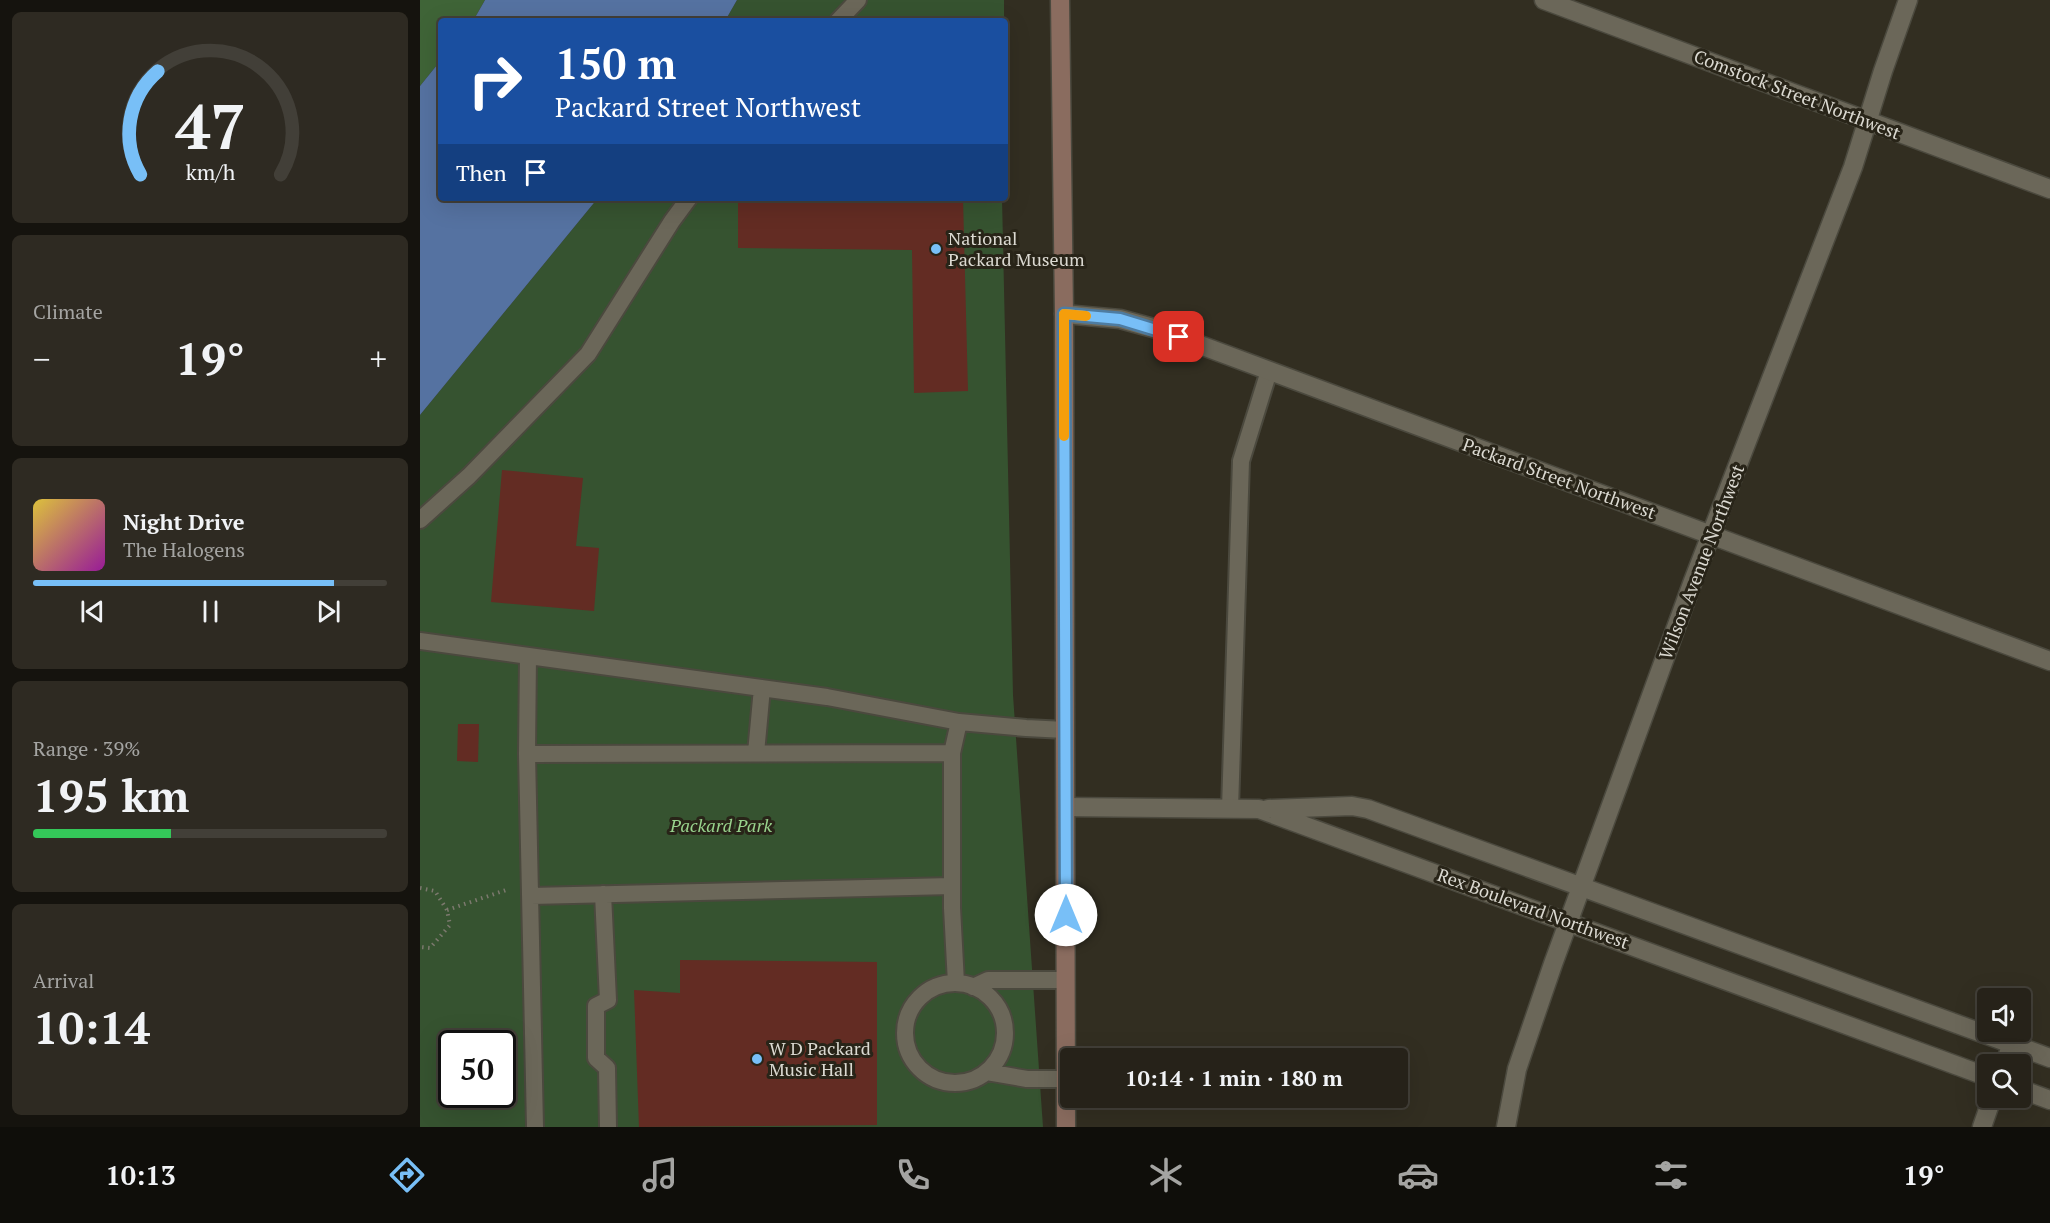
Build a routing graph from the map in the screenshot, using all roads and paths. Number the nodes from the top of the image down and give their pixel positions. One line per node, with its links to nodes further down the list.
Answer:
1 (858, 0): 5 (lane)
2 (1060, 0): 9 (main road)
3 (1544, 0): 6 (street, Comstock Street Northwest)
4 (1908, 0): 6 (street, Wilson Avenue Northwest)
5 (841, 18)
6 (1867, 122): 7 (street, Comstock Street Northwest); 12 (street, Wilson Avenue Northwest)
7 (2050, 189)
8 (687, 201): 11 (lane)
9 (1064, 314): 10 (street, Packard Street Northwest); 18 (main road)
10 (1269, 371): 12 (street, Packard Street Northwest); 23 (lane)
11 (420, 520)
12 (1712, 536): 15 (street, Packard Street Northwest); 26 (street, Wilson Avenue Northwest)
13 (420, 640): 14 (lane)
14 (528, 657): 16 (lane); 21 (lane)
15 (2050, 661)
16 (762, 687): 17 (lane); 19 (lane)
17 (959, 722): 18 (lane); 20 (lane)
18 (1065, 730): 22 (main road)
19 (756, 753): 20 (lane); 21 (lane)
20 (952, 753): 25 (lane)
21 (527, 754): 28 (lane)
22 (1066, 807): 23 (street, Rex Boulevard Northwest); 33 (main road)
23 (1230, 809): 24 (street, Rex Boulevard Northwest)
24 (1259, 809): 26 (street); 31 (street, Rex Boulevard Northwest)
25 (952, 886): 29 (lane); 34 (lane)
26 (1581, 886): 31 (street, Wilson Avenue Northwest); 36 (street)
27 (420, 888): 30 (path)
28 (531, 892): 29 (lane); 30 (path); 47 (lane)
29 (603, 894): 48 (lane)
30 (447, 910): 32 (path)
31 (1569, 922): 41 (street, Rex Boulevard Northwest); 50 (street, Wilson Avenue Northwest)
32 (420, 947)
33 (1066, 980): 35 (lane); 37 (main road)
34 (956, 983): 35 (lane); 40 (lane)
35 (973, 987): 40 (lane)
36 (2012, 1044): 38 (street); 39 (street)
37 (1066, 1048)
38 (2008, 1054)
39 (2050, 1058)
40 (987, 1072): 42 (lane)
41 (1977, 1073)
42 (1060, 1079)
43 (2031, 1093): 44 (street)
44 (2050, 1100)
45 (1066, 1108): 49 (main road)
46 (1989, 1108): 51 (street)
47 (536, 1127)
48 (608, 1127)
49 (1066, 1127)
50 (1506, 1127)
51 (1982, 1127)

